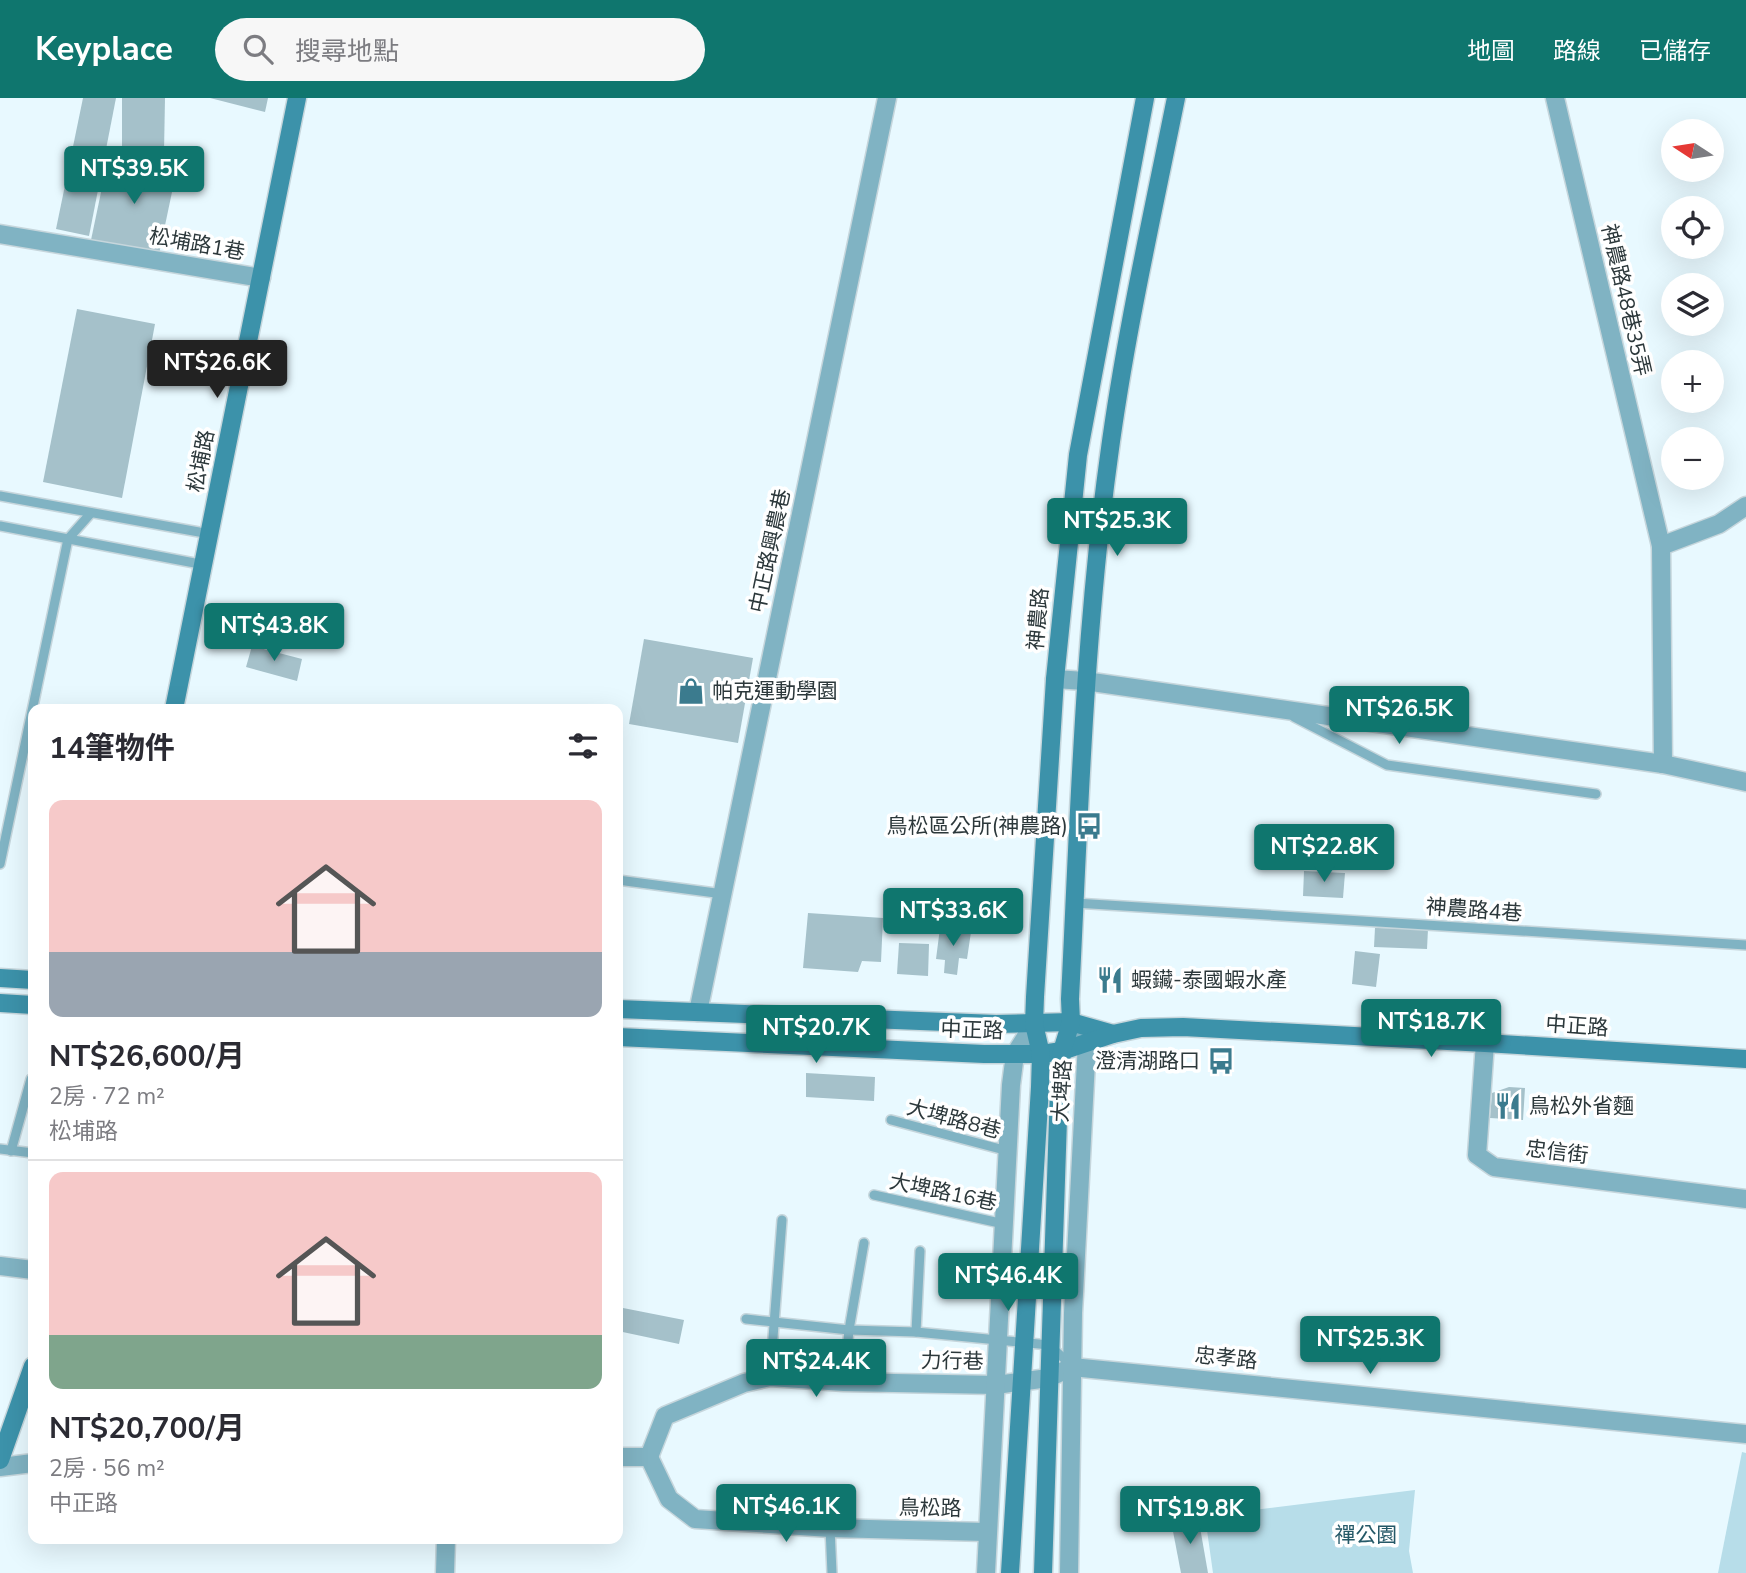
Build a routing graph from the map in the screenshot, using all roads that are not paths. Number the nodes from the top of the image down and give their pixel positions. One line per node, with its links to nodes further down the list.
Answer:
1 (297, 98): 9 (main road, 松埔路)
2 (887, 98): 29 (street, 中正路興農巷)
3 (1145, 98): 6 (main road, 神農路)
4 (1176, 98): 7 (main road)
5 (1555, 98): 16 (street, 神農路48巷35弄)
6 (1132, 167): 7 (main road); 18 (main road, 神農路)
7 (1161, 173): 19 (main road)
8 (0, 234): 9 (street, 松埔路1巷)
9 (261, 278): 14 (main road, 松埔路)
10 (0, 496): 12 (lane)
11 (1746, 506): 16 (street)
12 (91, 513): 14 (lane); 15 (lane)
13 (0, 526): 15 (lane)
14 (210, 534): 17 (main road, 松埔路)
15 (68, 539): 17 (lane); 20 (lane)
16 (1661, 546): 24 (street, 神農路48巷35弄)
17 (205, 565): 21 (main road, 松埔路)
18 (1055, 679): 19 (street); 39 (main road, 神農路)
19 (1085, 681): 22 (street); 30 (main road)
20 (33, 704)
21 (175, 704)
22 (1280, 709): 24 (street); 26 (lane)
23 (28, 730): 27 (lane)
24 (1663, 764): 25 (street)
25 (1746, 782)
26 (1596, 794)
27 (0, 864)
28 (623, 881): 29 (lane)
29 (723, 894): 37 (street, 中正路興農巷)
30 (1075, 903): 31 (lane, 神農路4巷); 38 (main road)
31 (1746, 945)
32 (0, 978): 33 (main road)
33 (28, 980)
34 (0, 1003): 35 (main road)
35 (28, 1005)
36 (623, 1009): 37 (main road, 中正路)
37 (698, 1012): 39 (main road, 中正路)
38 (1071, 1022): 39 (main road, 中正路); 40 (main road, 中正路); 42 (street, 大埤路); 44 (main road, 大埤路)
39 (1034, 1024): 45 (street); 46 (main road, 大埤路)
40 (1113, 1034): 42 (main road, 中正路); 43 (main road, 中正路)
41 (623, 1037): 45 (main road, 中正路)
42 (1087, 1042): 44 (main road, 中正路); 69 (street, 大埤路)
43 (1485, 1042): 47 (main road, 中正路); 55 (street, 忠信街)
44 (1062, 1051): 46 (main road, 中正路); 68 (main road, 大埤路)
45 (1015, 1054): 46 (main road, 中正路); 52 (street)
46 (1041, 1054): 67 (main road, 大埤路)
47 (1746, 1059)
48 (28, 1090): 51 (lane)
49 (891, 1120): 52 (lane, 大埤路8巷)
50 (0, 1149): 51 (lane)
51 (11, 1151): 53 (lane)
52 (1008, 1151): 57 (street)
53 (28, 1153)
54 (874, 1195): 57 (lane, 大埤路16巷)
55 (1746, 1199)
56 (782, 1220): 63 (lane)
57 (1004, 1224): 66 (street)
58 (864, 1243): 64 (lane)
59 (920, 1251): 65 (lane)
60 (0, 1266): 61 (street)
61 (28, 1269)
62 (746, 1320): 63 (lane)
63 (775, 1322): 64 (lane); 70 (lane)
64 (849, 1329): 65 (lane); 73 (lane)
65 (916, 1332): 66 (lane)
66 (998, 1340): 67 (lane); 75 (street)
67 (1026, 1343): 68 (lane); 74 (main road, 大埤路)
68 (1049, 1345): 69 (lane); 71 (main road, 大埤路)
69 (1072, 1367): 71 (street); 76 (street, 忠孝路); 90 (street, 大埤路)
70 (770, 1377): 73 (street, 力行巷); 78 (street, 力行巷)
71 (1048, 1378): 74 (street); 89 (main road, 大埤路)
72 (28, 1380): 79 (main road)
73 (844, 1382): 75 (street, 力行巷)
74 (1022, 1383): 75 (street); 88 (main road, 大埤路)
75 (996, 1385): 83 (street)
76 (1746, 1434)
77 (623, 1457): 78 (street)
78 (649, 1457): 82 (street, 鳥松路)
79 (0, 1460)
80 (28, 1463): 81 (street)
81 (0, 1467)
82 (830, 1528): 83 (street, 鳥松路); 86 (lane)
83 (986, 1532): 87 (street)
84 (446, 1544): 85 (street)
85 (446, 1573)
86 (832, 1573)
87 (986, 1573)
88 (1010, 1573)
89 (1043, 1573)
90 (1069, 1573)

